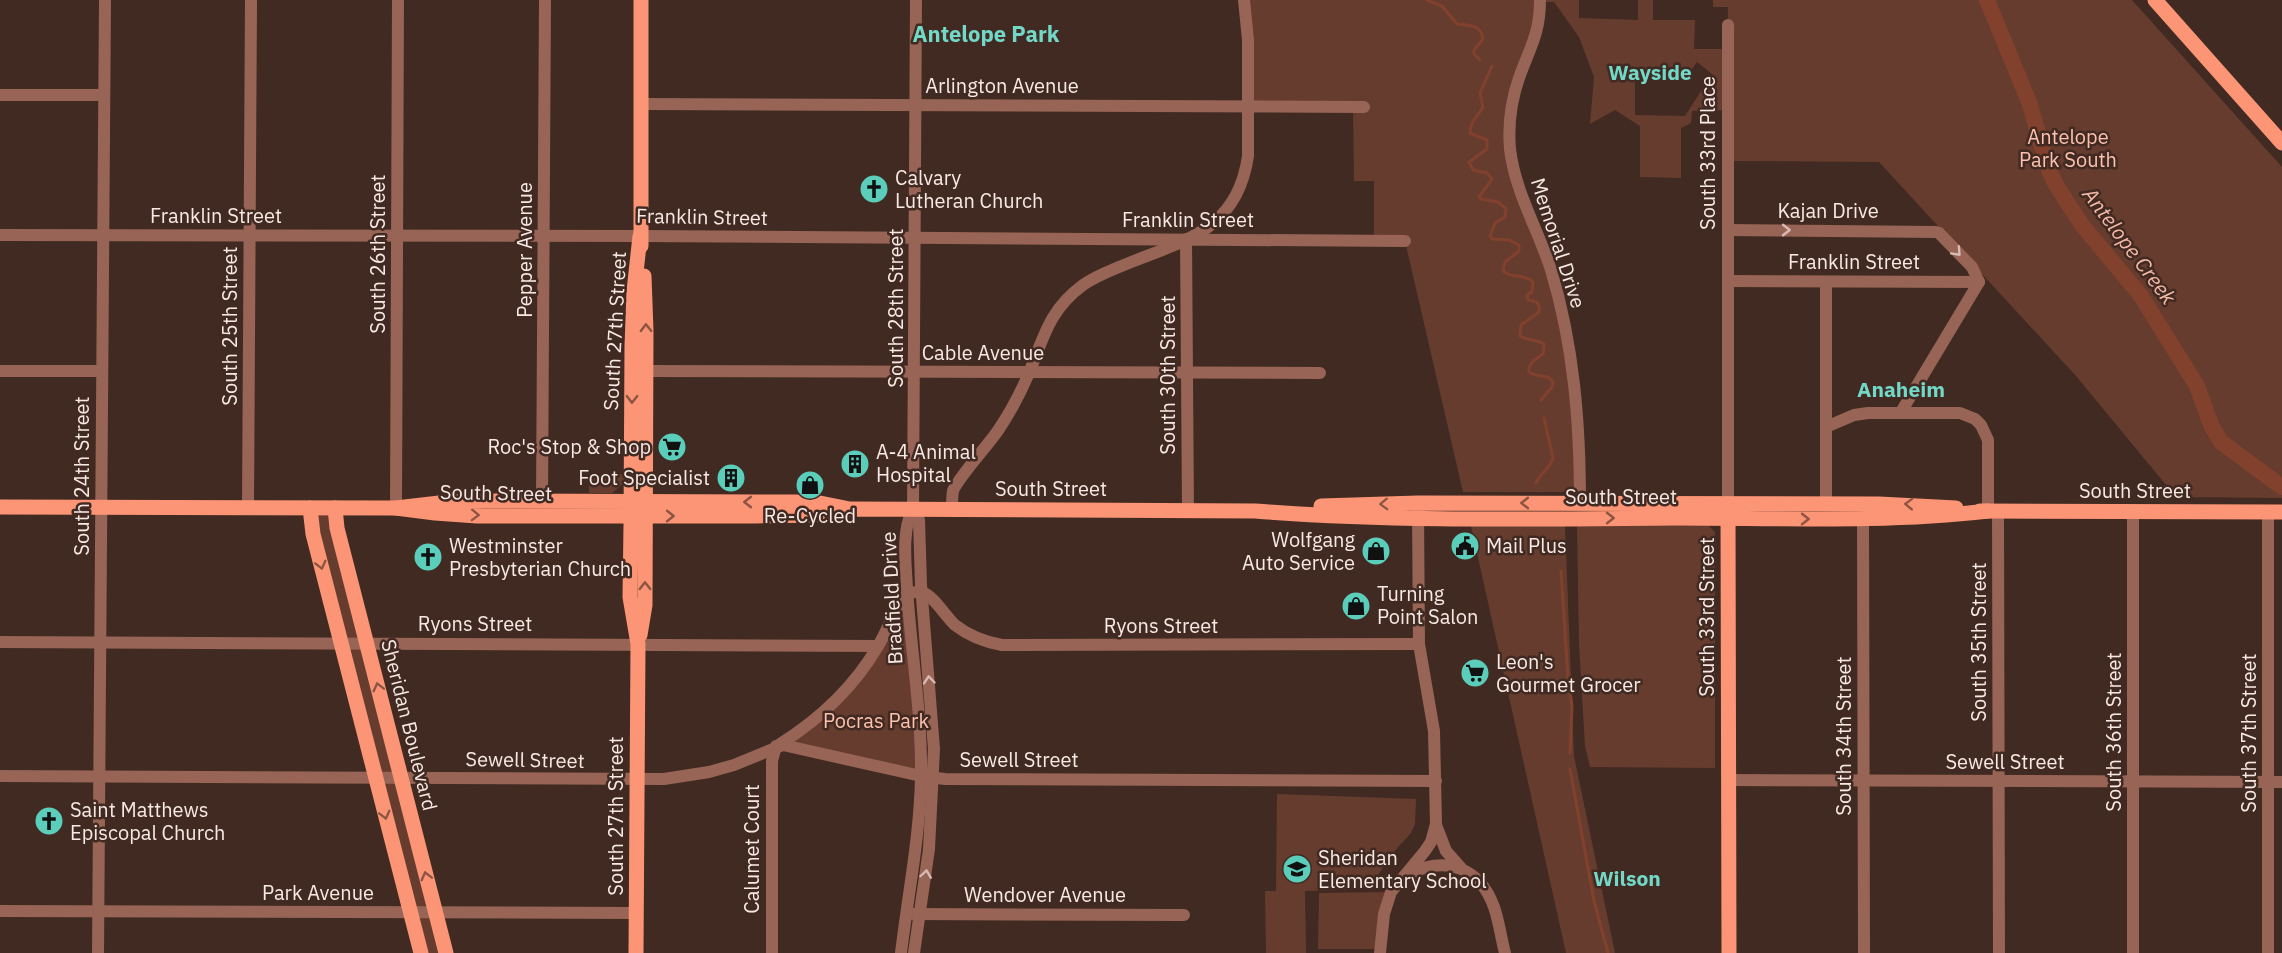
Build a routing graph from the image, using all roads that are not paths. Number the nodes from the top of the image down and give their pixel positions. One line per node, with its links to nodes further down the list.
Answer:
1 (105, 0): 12 (street, South 24th Street)
2 (252, 0): 21 (street, South 25th Street)
3 (398, 0): 22 (street, South 26th Street)
4 (545, 0): 23 (street, Pepper Avenue)
5 (641, 0): 13 (main road, South 27th Street)
6 (916, 0): 14 (street, South 28th Street)
7 (1244, 0): 15 (street)
8 (1540, 0): 41 (street, Memorial Drive)
9 (2155, 0): 17 (main road)
10 (1728, 25): 18 (street, South 33rd Place)
11 (0, 95): 12 (street)
12 (104, 95): 20 (street, South 24th Street)
13 (641, 104): 14 (street, Arlington Avenue); 24 (main road, South 27th Street)
14 (916, 105): 15 (street, Arlington Avenue); 25 (street, South 28th Street)
15 (1248, 105): 16 (street, Arlington Avenue); 26 (street)
16 (1364, 107)
17 (2282, 143)
18 (1728, 230): 28 (street, South 33rd Place); 30 (street, Kajan Drive, one-way to 30)
19 (0, 235): 20 (street, Franklin Street)
20 (104, 235): 21 (street, Franklin Street); 32 (street, South 24th Street)
21 (250, 236): 22 (street, Franklin Street); 45 (street, South 25th Street)
22 (397, 236): 23 (street, Franklin Street); 48 (street, South 26th Street)
23 (544, 236): 24 (street, Franklin Street); 40 (street, Pepper Avenue)
24 (640, 236): 25 (street, Franklin Street); 33 (main road, South 27th Street, one-way to 24); 49 (main road, South 27th Street, one-way to 49)
25 (915, 238): 26 (street, Franklin Street); 34 (street, South 28th Street)
26 (1186, 239): 27 (street, Franklin Street); 35 (street); 36 (street, South 30th Street)
27 (1405, 241)
28 (1728, 281): 29 (street, Franklin Street); 54 (street, South 33rd Street)
29 (1826, 282): 30 (street, Franklin Street); 39 (street)
30 (1979, 282): 38 (street)
31 (0, 371): 32 (street)
32 (102, 371): 44 (street, South 24th Street)
33 (646, 371): 34 (street, Cable Avenue); 49 (main road, South 27th Street)
34 (915, 372): 35 (street, Cable Avenue); 50 (street, South 28th Street)
35 (1029, 373): 36 (street, Cable Avenue); 51 (street)
36 (1188, 373): 37 (street, Cable Avenue); 52 (street, South 30th Street)
37 (1320, 373)
38 (1901, 412): 39 (street); 55 (street, South 35th Street)
39 (1826, 427): 42 (street)
40 (542, 501): 48 (main road, South Street); 49 (main road, South Street)
41 (1580, 503): 53 (main road, South Street, one-way to 53); 54 (main road, South Street)
42 (1826, 504): 54 (main road, South Street); 55 (main road, South Street, one-way to 42)
43 (0, 507): 44 (main road, South Street)
44 (102, 507): 45 (main road, South Street); 62 (street, South 24th Street)
45 (248, 507): 46 (main road, South Street)
46 (309, 508): 47 (main road, South Street); 63 (main road, one-way to 63)
47 (335, 508): 48 (main road, South Street); 64 (main road, Sheridan Boulevard)
48 (396, 508): 49 (main road, South Street, one-way to 49)
49 (638, 509): 50 (main road, South Street); 65 (main road, South 27th Street)
50 (913, 509): 51 (main road, South Street); 59 (street, Bradfield Drive); 60 (street, Bradfield Drive)
51 (952, 509): 52 (main road, South Street)
52 (1188, 510): 53 (main road, South Street)
53 (1418, 511): 54 (main road, South Street, one-way to 54); 66 (street)
54 (1728, 511): 58 (main road, South Street, one-way to 58); 75 (main road, South 33rd Street)
55 (1993, 511): 56 (main road, South Street); 58 (main road, South Street); 78 (street, South 35th Street)
56 (2133, 512): 57 (main road, South Street); 79 (street, South 36th Street)
57 (2275, 512): 80 (street, South 37th Street)
58 (1863, 519): 77 (street, South 34th Street)
59 (921, 592): 60 (street); 66 (street, Ryons Street); 71 (street, Bradfield Drive, one-way to 59)
60 (908, 593): 67 (street); 71 (street, Bradfield Drive)
61 (0, 642): 62 (street, Ryons Street)
62 (100, 642): 63 (street, Ryons Street); 70 (street, South 24th Street)
63 (342, 644): 64 (street, Ryons Street); 72 (main road)
64 (367, 644): 65 (street, Ryons Street); 73 (main road, Sheridan Boulevard, one-way to 64)
65 (638, 644): 67 (street, Ryons Street); 74 (main road, South 27th Street)
66 (1419, 644): 76 (street)
67 (878, 646): 68 (street)
68 (776, 746): 71 (street, Sewell Street); 74 (street, Sewell Street); 97 (street, Calumet Court)
69 (0, 776): 70 (street, Sewell Street)
70 (99, 777): 72 (street, Sewell Street); 86 (street, South 24th Street)
71 (927, 777): 76 (street, Sewell Street); 90 (street, Bradfield Drive); 91 (street, Bradfield Drive, one-way to 71)
72 (376, 778): 73 (street, Sewell Street); 87 (main road, one-way to 87)
73 (401, 778): 74 (street, Sewell Street); 88 (main road, Sheridan Boulevard, one-way to 73)
74 (638, 779): 89 (main road, South 27th Street)
75 (1728, 780): 77 (street, Sewell Street); 102 (main road, South 33rd Street)
76 (1436, 781): 82 (street)
77 (1864, 781): 78 (street, Sewell Street); 103 (street, South 34th Street)
78 (1999, 781): 79 (street, Sewell Street); 104 (street, South 35th Street)
79 (2134, 781): 80 (street, Sewell Street); 105 (street, South 36th Street)
80 (2268, 782): 81 (street, Sewell Street); 106 (street, South 37th Street)
81 (2282, 782)
82 (1436, 824): 83 (street); 84 (street)
83 (1462, 869): 84 (street); 101 (street)
84 (1404, 877): 100 (street)
85 (0, 911): 86 (street, Park Avenue)
86 (98, 911): 87 (street, Park Avenue); 93 (street, South 24th Street)
87 (410, 913): 88 (street, Park Avenue); 94 (main road)
88 (436, 913): 89 (street, Park Avenue); 95 (main road, Sheridan Boulevard)
89 (636, 913): 96 (main road, South 27th Street)
90 (906, 914): 91 (street, Wendover Avenue); 98 (street, Bradfield Drive)
91 (920, 914): 92 (street, Wendover Avenue); 99 (street, Bradfield Drive)
92 (1184, 915)
93 (98, 953)
94 (420, 953)
95 (446, 953)
96 (636, 953)
97 (772, 953)
98 (901, 953)
99 (914, 953)
100 (1380, 953)
101 (1505, 953)
102 (1729, 953)
103 (1864, 953)
104 (1999, 953)
105 (2133, 953)
106 (2268, 953)

